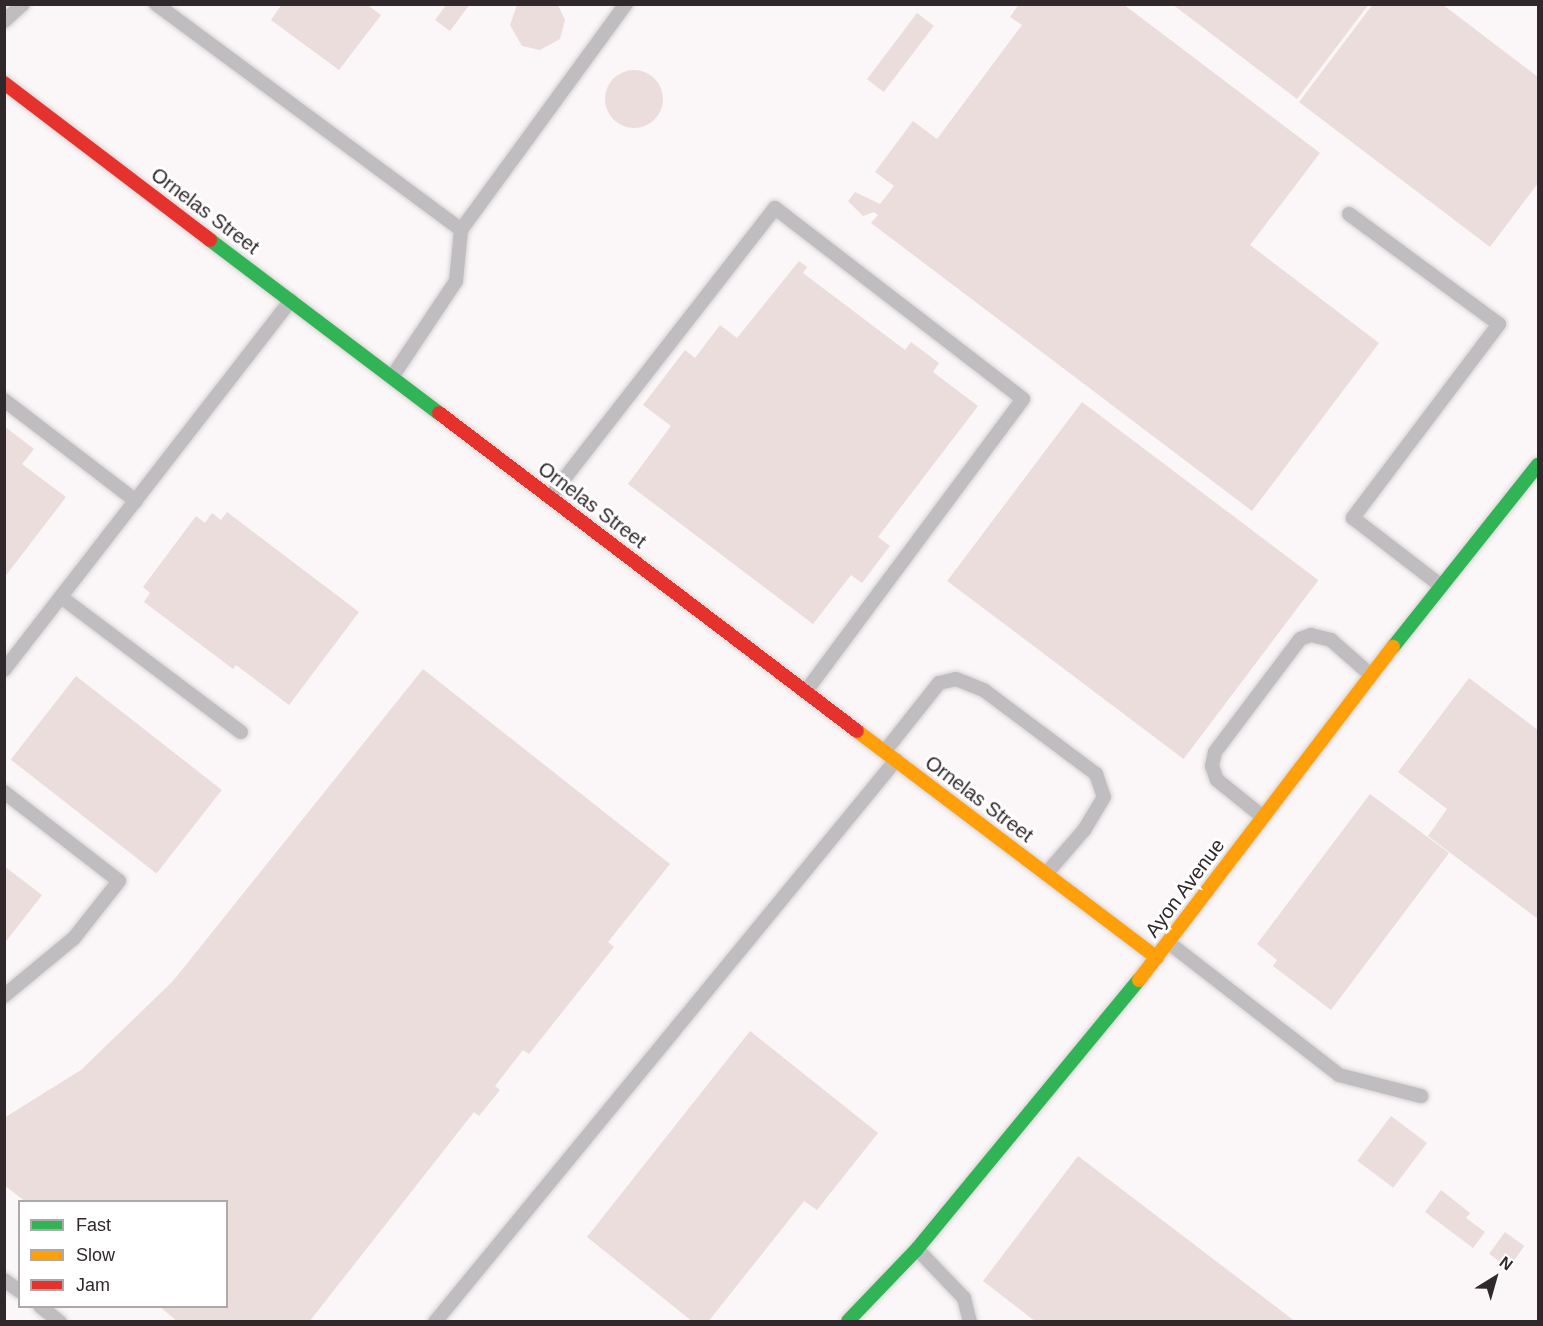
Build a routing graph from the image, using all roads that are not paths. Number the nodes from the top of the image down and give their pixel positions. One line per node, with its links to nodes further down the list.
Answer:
1 (23, 4): 4 (lane)
2 (156, 4): 7 (lane)
3 (626, 4): 7 (lane)
4 (4, 21)
5 (4, 83): 8 (street, Ornelas Street)
6 (1349, 214): 14 (lane)
7 (461, 230): 9 (lane)
8 (291, 300): 9 (street, Ornelas Street); 13 (lane)
9 (392, 377): 12 (street, Ornelas Street)
10 (4, 400): 13 (lane)
11 (1539, 465): 14 (street, Ayon Avenue)
12 (550, 497): 18 (street, Ornelas Street); 18 (lane)
13 (136, 501): 15 (lane)
14 (1440, 585): 17 (street, Ayon Avenue)
15 (61, 597): 16 (lane); 19 (lane)
16 (4, 670)
17 (1371, 676): 23 (street, Ayon Avenue); 23 (lane)
18 (806, 691): 20 (street, Ornelas Street)
19 (241, 732)
20 (885, 751): 21 (street, Ornelas Street); 24 (lane)
21 (897, 760): 24 (street, Ornelas Street); 35 (lane)
22 (4, 792): 27 (lane)
23 (1263, 818): 25 (street, Ayon Avenue)
24 (1046, 874): 26 (street, Ornelas Street)
25 (1169, 943): 26 (street, Ayon Avenue); 28 (lane)
26 (1156, 958): 29 (street, Ayon Avenue)
27 (4, 996)
28 (1421, 1096)
29 (917, 1249): 33 (street, Ayon Avenue); 36 (lane)
30 (4, 1280): 31 (lane)
31 (18, 1290)
32 (42, 1308): 34 (lane)
33 (848, 1321)
34 (60, 1322)
35 (435, 1322)
36 (970, 1322)

